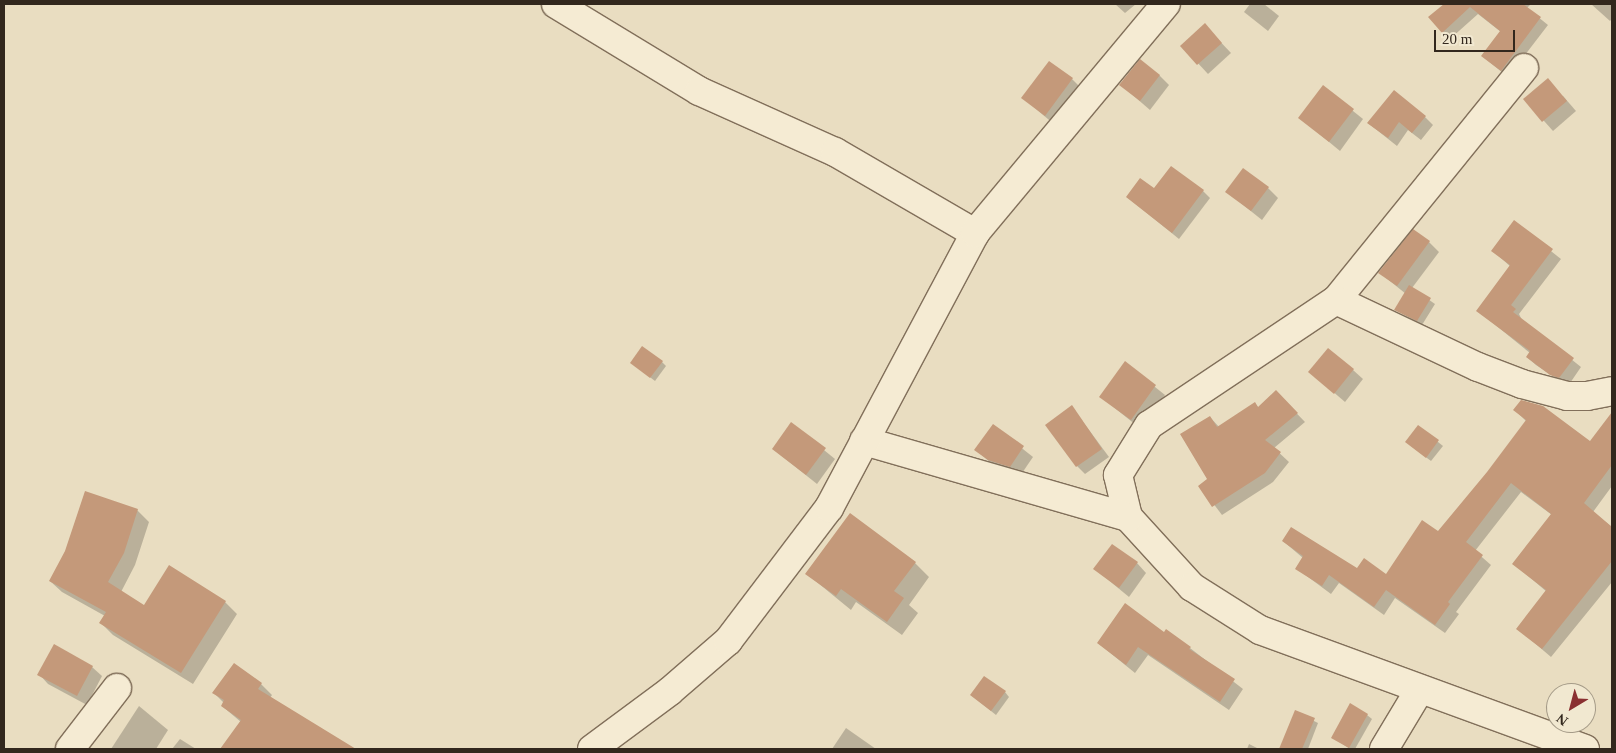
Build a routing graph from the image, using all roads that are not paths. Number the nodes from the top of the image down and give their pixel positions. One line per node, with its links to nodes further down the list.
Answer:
1 (556, 4): 4 (street)
2 (1166, 4): 4 (street)
3 (1524, 68): 5 (street)
4 (975, 233): 7 (street)
5 (1336, 300): 6 (street); 8 (street)
6 (1612, 391)
7 (864, 441): 8 (street); 12 (street)
8 (1128, 517): 10 (street)
9 (117, 688): 11 (street)
10 (1420, 689): 13 (street); 14 (street)
11 (70, 749)
12 (592, 749)
13 (1384, 749)
14 (1585, 749)

